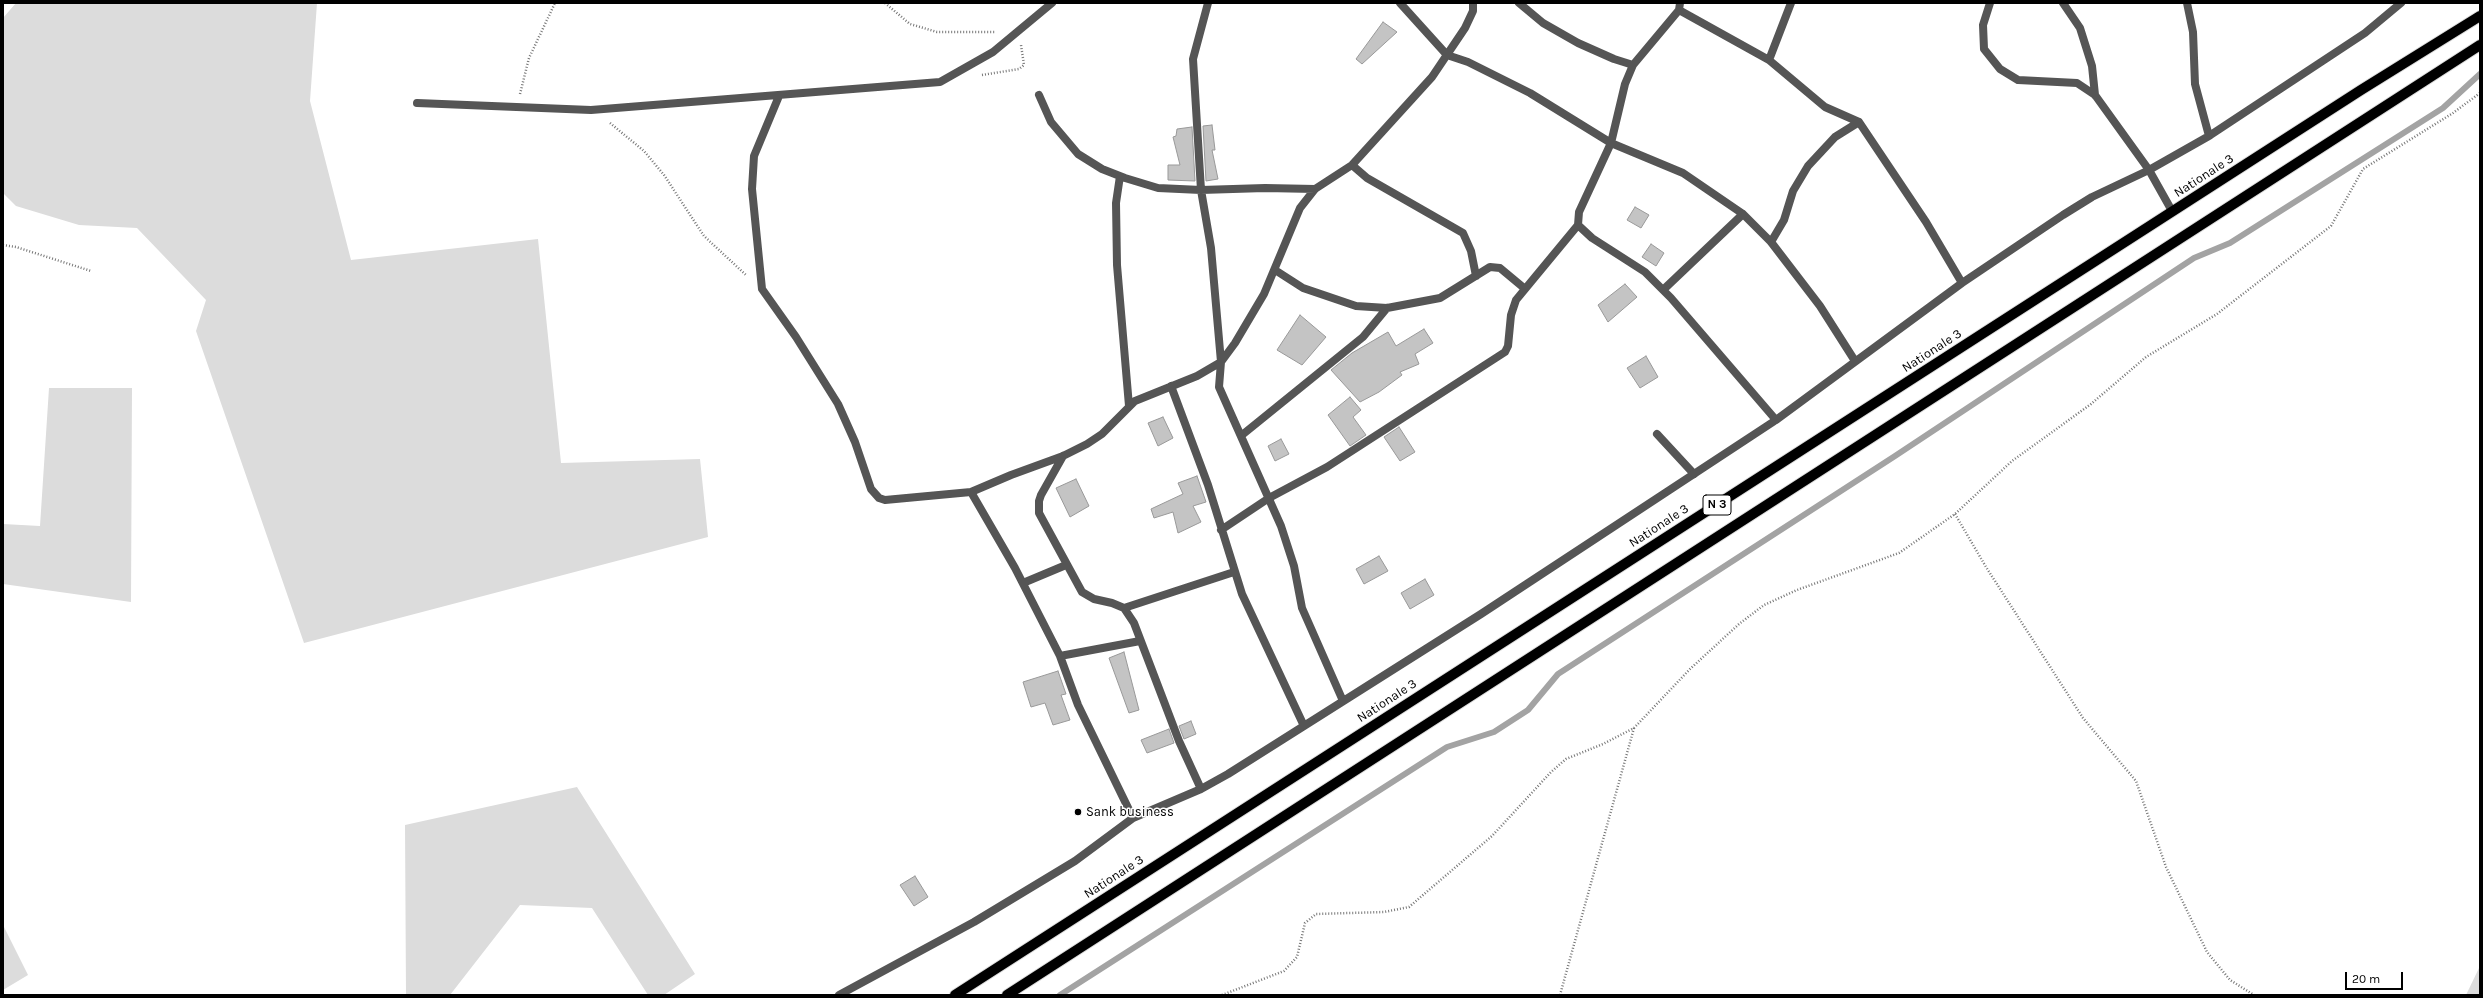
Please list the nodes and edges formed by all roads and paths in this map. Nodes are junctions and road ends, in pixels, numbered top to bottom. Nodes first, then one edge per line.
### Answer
1 (554, 3) edge
2 (886, 3) edge
3 (1052, 3) edge
4 (1208, 3) edge
5 (1400, 3) edge
6 (1473, 3) edge
7 (1519, 3) edge
8 (1791, 3) edge
9 (1990, 3) edge
10 (2063, 3) edge
11 (2187, 3) edge
12 (2401, 3) edge
13 (1680, 6) edge
14 (2480, 16) edge
15 (1017, 32) junction
16 (2480, 45) edge
17 (1447, 55) junction
18 (1769, 60) junction
19 (1633, 65) junction
20 (1019, 69) dead end
21 (2480, 92) edge
22 (1039, 95) dead end
23 (2095, 95) junction
24 (779, 96) junction
25 (417, 103) dead end
26 (518, 105) junction
27 (591, 110) junction
28 (1859, 122) junction
29 (2209, 136) junction
30 (1610, 143) junction
31 (1352, 165) junction
32 (2149, 170) junction
33 (1120, 176) junction
34 (1315, 189) junction
35 (1200, 190) junction
36 (2172, 211) junction
37 (1743, 214) junction
38 (1578, 225) junction
39 (1771, 242) junction
40 (3, 245) edge
41 (1275, 270) junction
42 (91, 271) dead end
43 (1476, 276) junction
44 (1962, 283) junction
45 (1524, 288) junction
46 (762, 289) junction
47 (1663, 290) junction
48 (1387, 308) junction
49 (1855, 361) junction
50 (1221, 362) junction
51 (1171, 386) junction
52 (1128, 406) junction
53 (1776, 420) junction
54 (1657, 434) dead end
55 (1242, 435) junction
56 (1063, 456) junction
57 (1694, 474) junction
58 (971, 492) junction
59 (1269, 498) junction
60 (1955, 514) junction
61 (1221, 530) junction
62 (1066, 565) junction
63 (1234, 572) junction
64 (1023, 583) junction
65 (1124, 608) junction
66 (1140, 640) junction
67 (1060, 656) junction
68 (1343, 701) junction
69 (1304, 726) junction
70 (1634, 728) junction
71 (1201, 789) junction
72 (1133, 818) junction
73 (839, 995) edge
74 (955, 995) edge
75 (1007, 995) edge
76 (1222, 995) edge
77 (1560, 995) edge
78 (2254, 995) edge

1 - 26 path
2 - 15 path
3 - 15 street
4 - 35 street
5 - 17 street
6 - 17 street
7 - 19 street
8 - 18 street
9 - 23 street
10 - 23 street
11 - 29 street
12 - 29 street
13 - 18 street
13 - 19 street
14 - 36 main road, Nationale 3 / N 3
15 - 20 path
15 - 24 street
16 - 75 main road, N 3
17 - 30 street
17 - 31 street
18 - 28 street
19 - 30 street
21 - 60 path
22 - 33 street
23 - 32 street
24 - 27 street
24 - 46 street
25 - 26 street
26 - 27 street
27 - 46 path
28 - 39 street
28 - 44 street
29 - 32 street
30 - 37 street
30 - 38 street
31 - 34 street
31 - 43 street
32 - 36 street
32 - 44 street
33 - 35 street
33 - 52 street
34 - 35 street
34 - 41 street
35 - 50 street
36 - 74 main road, Nationale 3 / N 3
37 - 39 street
37 - 47 street
38 - 45 street
38 - 47 street
39 - 49 street
40 - 42 path
41 - 48 street
41 - 50 street
43 - 45 street
43 - 48 street
44 - 49 street
45 - 59 street
46 - 58 street
47 - 53 street
48 - 55 street
49 - 53 street
50 - 51 street
50 - 55 street
51 - 52 street
51 - 61 street
52 - 56 street
53 - 57 street
54 - 57 street
55 - 59 street
56 - 58 street
56 - 62 street
57 - 68 street
58 - 64 street
59 - 61 street
59 - 68 street
60 - 70 path
60 - 78 path
61 - 63 street
62 - 64 street
62 - 65 street
63 - 65 street
63 - 69 street
64 - 67 street
65 - 66 street
66 - 67 street
66 - 71 street
67 - 72 street
68 - 69 street
69 - 71 street
70 - 76 path
70 - 77 path
71 - 72 street
72 - 73 street

